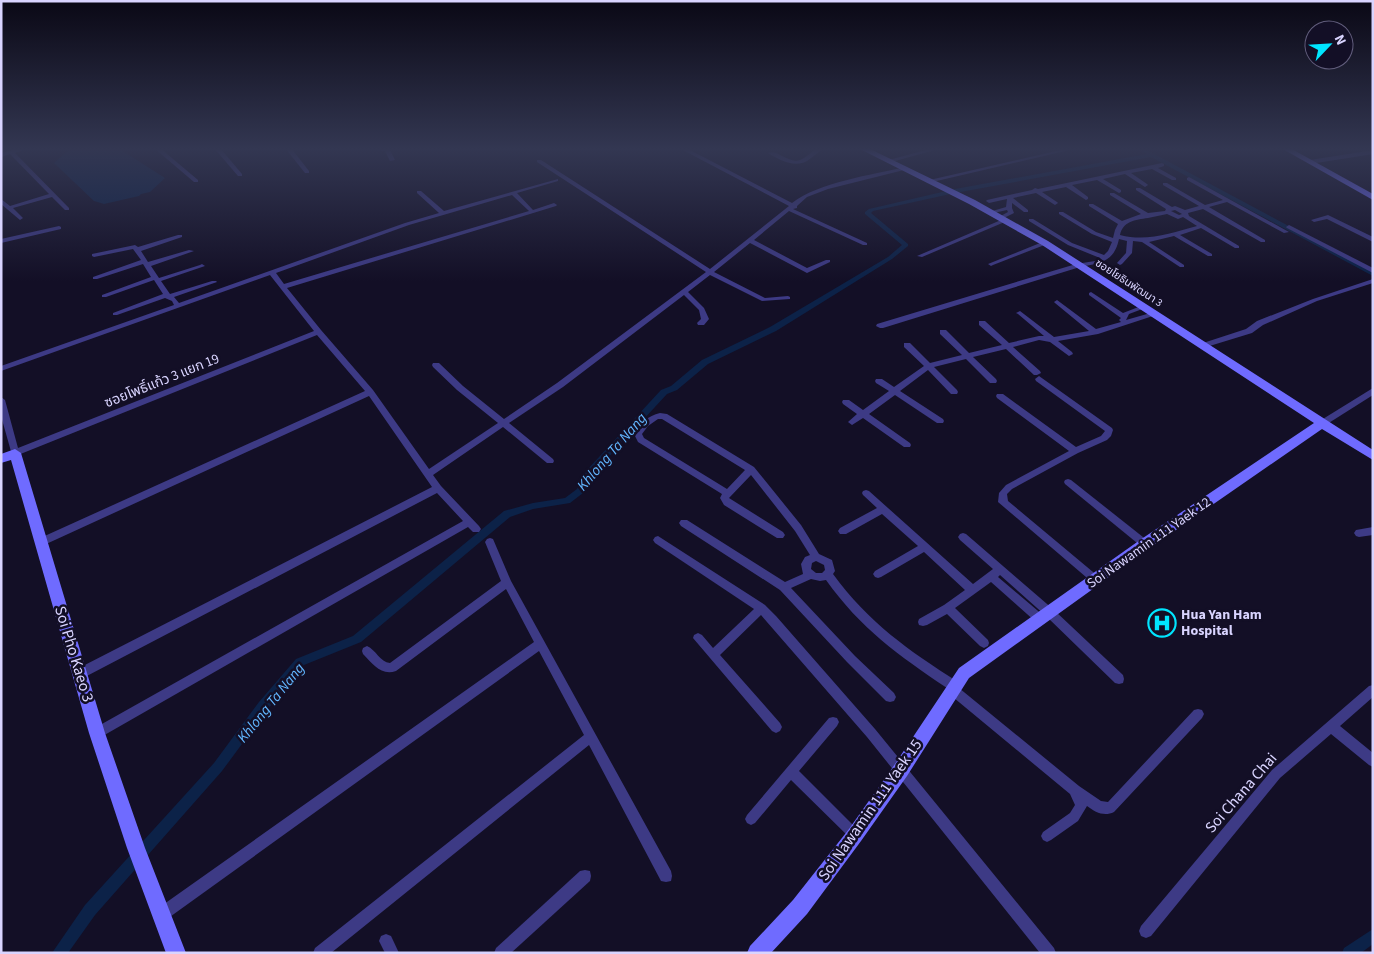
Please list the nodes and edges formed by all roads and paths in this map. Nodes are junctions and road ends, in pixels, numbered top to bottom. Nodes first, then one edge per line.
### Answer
1 (419, 192) dead end
2 (513, 193) joint
3 (588, 193) edge
4 (765, 193) edge
5 (812, 193) edge
6 (953, 193) edge
7 (1027, 193) edge
8 (1039, 193) edge
9 (1078, 193) edge
10 (1116, 193) edge
11 (1142, 193) edge
12 (1179, 193) edge
13 (1214, 193) edge
14 (52, 194) joint
15 (1009, 198) junction
16 (1086, 198) dead end
17 (989, 200) dead end
18 (1228, 200) junction
19 (1, 201) edge
20 (1055, 203) dead end
21 (554, 205) dead end
22 (1091, 205) dead end
23 (1203, 206) junction
24 (8, 208) junction
25 (793, 208) junction
26 (1009, 208) junction
27 (66, 209) dead end
28 (530, 209) dead end
29 (1170, 210) junction
30 (1026, 211) dead end
31 (1061, 213) dead end
32 (443, 214) junction
33 (1185, 214) junction
34 (1148, 216) junction
35 (999, 217) junction
36 (20, 218) dead end
37 (1031, 220) dead end
38 (1314, 220) dead end
39 (1122, 223) junction
40 (1202, 226) junction
41 (59, 228) dead end
42 (1174, 234) junction
43 (180, 236) dead end
44 (1117, 238) junction
45 (750, 240) junction
46 (1373, 240) edge
47 (1, 241) edge
48 (1130, 241) junction
49 (1264, 241) dead end
50 (1145, 242) junction
51 (1045, 243) junction
52 (865, 244) dead end
53 (1237, 246) dead end
54 (137, 250) junction
55 (191, 251) dead end
56 (94, 255) dead end
57 (1210, 255) dead end
58 (920, 256) dead end
59 (1105, 258) junction
60 (828, 261) dead end
61 (146, 263) junction
62 (1120, 263) dead end
63 (991, 264) dead end
64 (202, 266) dead end
65 (1182, 266) dead end
66 (1082, 267) junction
67 (1373, 270) edge
68 (710, 272) junction
69 (272, 273) junction
70 (95, 278) dead end
71 (157, 279) junction
72 (1373, 281) edge
73 (214, 282) dead end
74 (283, 287) junction
75 (683, 291) junction
76 (1091, 294) dead end
77 (104, 296) dead end
78 (168, 297) junction
79 (788, 298) dead end
80 (1057, 302) dead end
81 (178, 306) junction
82 (1143, 307) junction
83 (168, 309) junction
84 (1020, 313) dead end
85 (115, 314) dead end
86 (1154, 314) junction
87 (1123, 320) junction
88 (701, 323) dead end
89 (982, 323) dead end
90 (880, 326) dead end
91 (318, 332) junction
92 (944, 332) dead end
93 (1096, 332) junction
94 (1052, 340) junction
95 (907, 345) dead end
96 (1006, 345) junction
97 (1203, 346) junction
98 (1069, 354) dead end
99 (968, 356) junction
100 (436, 365) dead end
101 (929, 366) junction
102 (1, 369) edge
103 (1038, 376) joint
104 (993, 380) dead end
105 (879, 381) dead end
106 (895, 391) junction
107 (1373, 391) edge
108 (370, 392) junction
109 (954, 392) dead end
110 (1000, 396) dead end
111 (1, 400) edge
112 (846, 402) dead end
113 (863, 414) junction
114 (940, 421) dead end
115 (852, 422) dead end
116 (503, 424) junction
117 (1321, 424) junction
118 (907, 444) dead end
119 (1075, 451) junction
120 (8, 456) edge
121 (1373, 456) edge
122 (550, 461) dead end
123 (751, 469) junction
124 (428, 474) junction
125 (1068, 482) dead end
126 (438, 488) junction
127 (727, 493) junction
128 (866, 493) dead end
129 (883, 509) junction
130 (684, 523) dead end
131 (843, 531) dead end
132 (1373, 531) edge
133 (1359, 532) dead end
134 (780, 534) dead end
135 (963, 537) dead end
136 (658, 540) dead end
137 (41, 542) junction
138 (490, 542) dead end
139 (1145, 544) junction
140 (924, 547) junction
141 (816, 557) junction
142 (996, 573) junction
143 (878, 574) dead end
144 (810, 575) junction
145 (828, 575) junction
146 (1096, 580) junction
147 (507, 582) junction
148 (784, 587) junction
149 (973, 591) junction
150 (761, 608) junction
151 (948, 608) junction
152 (1045, 616) junction
153 (923, 622) dead end
154 (698, 638) dead end
155 (541, 643) junction
156 (984, 643) dead end
157 (367, 651) dead end
158 (713, 656) junction
159 (976, 663) joint
160 (79, 674) junction
161 (1119, 680) dead end
162 (953, 688) junction
163 (1373, 690) edge
164 (890, 697) dead end
165 (1198, 714) dead end
166 (833, 722) dead end
167 (1331, 726) junction
168 (776, 727) dead end
169 (98, 732) junction
170 (591, 736) junction
171 (1373, 761) edge
172 (901, 770) junction
173 (791, 771) junction
174 (1075, 790) junction
175 (751, 819) dead end
176 (855, 835) junction
177 (1047, 836) dead end
178 (585, 876) dead end
179 (666, 876) dead end
180 (162, 914) junction
181 (1146, 931) dead end
182 (176, 953) edge
183 (320, 953) edge
184 (502, 953) edge
185 (757, 953) edge
186 (1048, 953) edge

1 - 32 street
2 - 28 street
2 - 32 street
3 - 68 street
4 - 25 street
5 - 25 street
6 - 35 street, ซอยโยธินพัฒนา 3
7 - 15 street
8 - 20 street
9 - 16 street
10 - 34 street
11 - 29 street
12 - 23 street
13 - 18 street
14 - 24 street
14 - 27 street
15 - 17 street
15 - 26 street
15 - 30 street
18 - 23 street
18 - 67 street
19 - 24 street
21 - 74 street
22 - 39 street
23 - 33 street
23 - 49 street
24 - 36 street
25 - 45 street
25 - 52 street
26 - 35 street
26 - 35 street
29 - 33 street
29 - 34 street
31 - 44 street
32 - 69 street
33 - 40 street
34 - 39 street
35 - 51 street, ซอยโยธินพัฒนา 3
35 - 58 street
37 - 59 street
38 - 46 street
39 - 44 street
40 - 42 street
40 - 53 street
41 - 47 street
42 - 50 street
42 - 57 street
43 - 54 street
44 - 48 street
44 - 59 street
45 - 60 street
45 - 68 street
48 - 50 street
48 - 62 street
50 - 65 street
51 - 63 street
51 - 66 street, ซอยโยธินพัฒนา 3
54 - 56 street
54 - 61 street
55 - 61 street
59 - 66 street
61 - 70 street
61 - 71 street
64 - 71 street
66 - 82 street, ซอยโยธินพัฒนา 3
66 - 90 street
68 - 75 street
68 - 79 street
69 - 74 street
69 - 81 street
71 - 77 street
71 - 78 street
72 - 97 street
73 - 78 street
74 - 91 street
75 - 88 street
75 - 116 street
76 - 87 street
78 - 81 street
78 - 83 street
78 - 85 street
80 - 93 street
81 - 83 street
82 - 86 street, ซอยโยธินพัฒนา 3
82 - 87 street
83 - 102 street
84 - 94 street
86 - 87 street
86 - 97 street, ซอยโยธินพัฒนา 3
87 - 93 street
89 - 96 street
91 - 108 street
91 - 120 street, ซอยโพธิ์แก้ว 3 แยก 19
92 - 99 street
93 - 94 street
94 - 96 street
94 - 98 street
95 - 101 street
96 - 99 street
96 - 103 street
97 - 117 street, ซอยโยธินพัฒนา 3
99 - 101 street
99 - 104 street
100 - 116 street
101 - 106 street
101 - 109 street
103 - 119 street
105 - 106 street
106 - 113 street
106 - 114 street
107 - 117 street
108 - 124 street
108 - 137 street
110 - 119 street
111 - 120 street
112 - 113 street
113 - 115 street
113 - 118 street
116 - 122 street
116 - 124 street
117 - 121 street, ซอยโยธินพัฒนา 3
117 - 139 street, Soi Nawamin 111 Yaek 12
119 - 146 street
120 - 137 street, Soi Pho Kaeo 3
123 - 127 street
123 - 127 street
123 - 141 street
124 - 126 street
125 - 139 street
126 - 160 street
126 - 169 street
127 - 134 street
128 - 129 street
129 - 131 street
129 - 140 street
130 - 148 street
132 - 133 street
135 - 142 street
136 - 150 street
137 - 160 street, Soi Pho Kaeo 3
138 - 147 street
139 - 146 street, Soi Nawamin 111 Yaek 12
140 - 143 street
140 - 149 street
141 - 144 street
141 - 145 street
142 - 149 street
142 - 152 street
144 - 145 street
144 - 148 street
145 - 162 street
146 - 152 street, Soi Nawamin 111 Yaek 12
147 - 155 street
147 - 157 street
148 - 164 street
149 - 151 street
150 - 158 street
150 - 172 street
151 - 153 street
151 - 156 street
152 - 159 street, Soi Nawamin 111 Yaek 12
152 - 161 street
154 - 158 street
155 - 170 street
155 - 180 street
158 - 168 street
159 - 162 street, Soi Nawamin 111 Yaek 15
160 - 169 street, Soi Pho Kaeo 3
162 - 172 street, Soi Nawamin 111 Yaek 15
162 - 174 street
163 - 167 street, Soi Chana Chai
165 - 174 street
166 - 173 street
167 - 171 street
167 - 181 street, Soi Chana Chai
169 - 180 street, Soi Pho Kaeo 3
170 - 179 street
170 - 183 street
172 - 176 street, Soi Nawamin 111 Yaek 15
172 - 186 street
173 - 175 street
173 - 176 street
174 - 177 street
176 - 185 street, Soi Nawamin 111 Yaek 15
178 - 184 street
180 - 182 street

